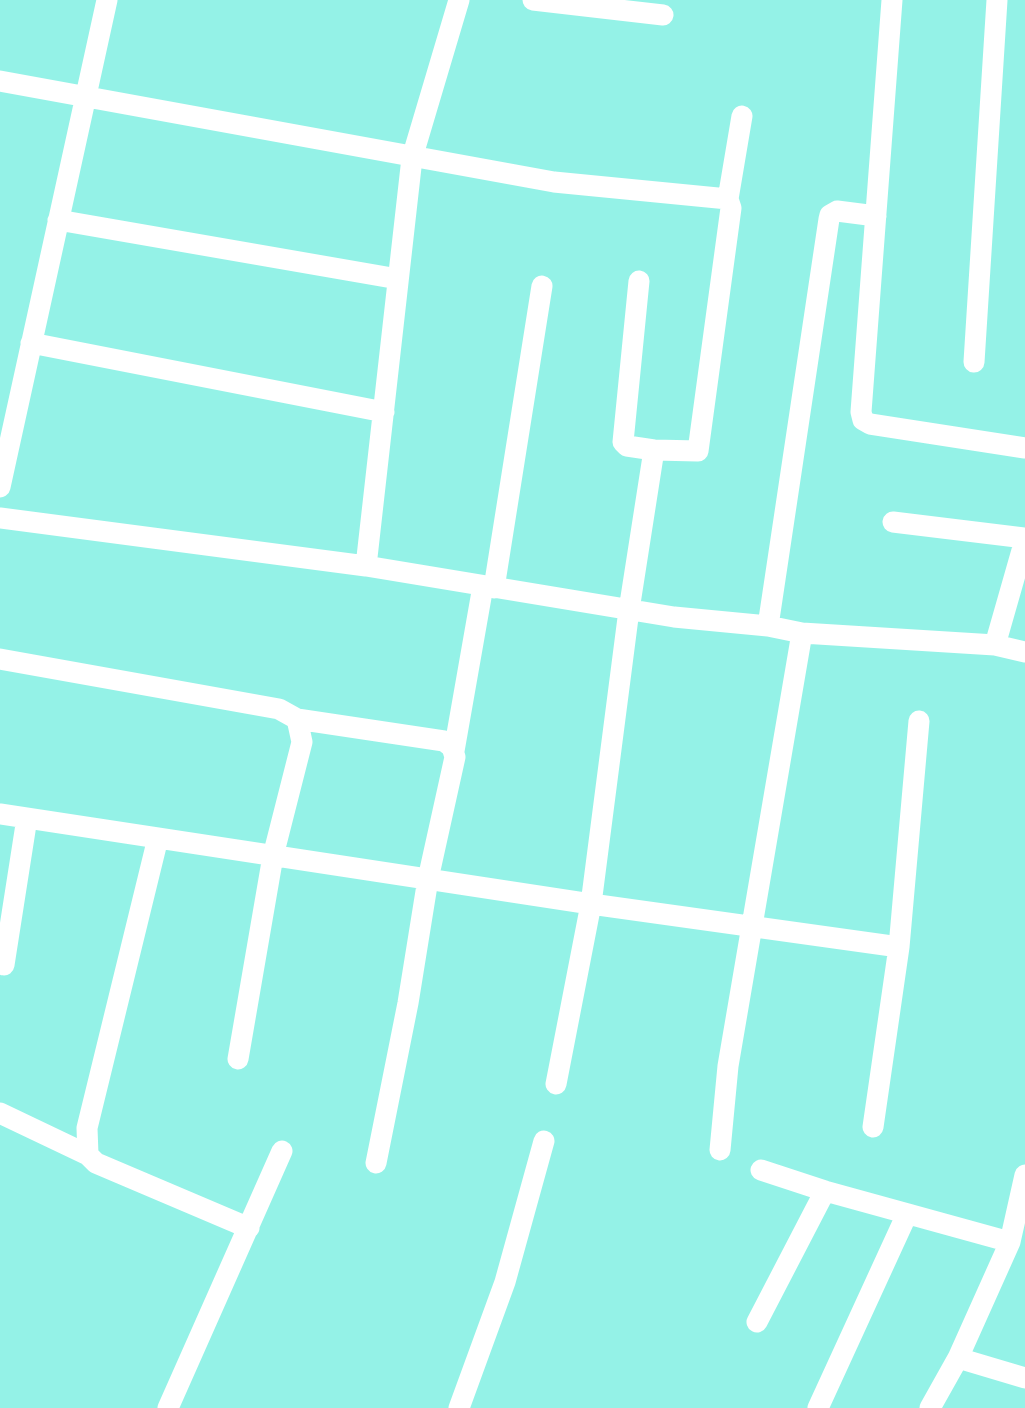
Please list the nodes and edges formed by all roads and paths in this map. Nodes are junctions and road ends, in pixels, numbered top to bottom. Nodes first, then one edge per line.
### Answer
1 (107, 0) edge
2 (459, 0) edge
3 (533, 0) edge
4 (892, 0) edge
5 (997, 0) edge
6 (663, 15) dead end
7 (0, 81) edge
8 (84, 98) junction
9 (742, 116) dead end
10 (412, 158) junction
11 (728, 199) junction
12 (876, 216) junction
13 (58, 220) junction
14 (398, 279) junction
15 (639, 281) dead end
16 (542, 286) dead end
17 (31, 343) junction
18 (974, 362) dead end
19 (384, 412) junction
20 (1025, 448) edge
21 (654, 450) junction
22 (0, 487) edge
23 (0, 518) edge
24 (892, 522) dead end
25 (1025, 539) edge
26 (366, 566) junction
27 (489, 587) junction
28 (629, 610) junction
29 (768, 626) junction
30 (802, 633) junction
31 (995, 645) junction
32 (1025, 652) edge
33 (0, 659) edge
34 (297, 719) junction
35 (919, 721) dead end
36 (454, 751) junction
37 (0, 814) edge
38 (27, 818) junction
39 (158, 838) junction
40 (273, 856) junction
41 (428, 879) junction
42 (591, 904) junction
43 (751, 925) junction
44 (899, 947) junction
45 (4, 965) dead end
46 (238, 1059) dead end
47 (556, 1084) dead end
48 (0, 1113) edge
49 (873, 1127) dead end
50 (544, 1141) dead end
51 (720, 1150) dead end
52 (282, 1151) dead end
53 (88, 1155) junction
54 (376, 1163) dead end
55 (761, 1170) dead end
56 (1025, 1175) edge
57 (825, 1191) junction
58 (907, 1214) junction
59 (249, 1228) junction
60 (1010, 1242) junction
61 (757, 1322) dead end
62 (958, 1358) junction
63 (1025, 1378) edge
64 (168, 1408) edge
65 (459, 1408) edge
66 (818, 1408) edge
67 (930, 1408) edge

1 - 8 street
2 - 10 street
3 - 6 street
4 - 12 street
5 - 18 street
7 - 8 street
8 - 10 street
8 - 13 street
9 - 11 street
10 - 11 street
10 - 14 street
11 - 21 street
12 - 20 street
12 - 29 street
13 - 14 street
13 - 17 street
14 - 19 street
15 - 21 street
16 - 27 street
17 - 19 street
17 - 22 street
19 - 26 street
21 - 28 street
23 - 26 street
24 - 25 street
25 - 31 street
26 - 27 street
27 - 28 street
27 - 36 street
28 - 29 street
28 - 42 street
29 - 30 street
30 - 31 street
30 - 43 street
31 - 32 street
33 - 34 street
34 - 36 street
34 - 40 street
35 - 44 street
36 - 41 street
37 - 38 street
38 - 39 street
38 - 45 street
39 - 40 street
39 - 53 street
40 - 41 street
40 - 46 street
41 - 42 street
41 - 54 street
42 - 43 street
42 - 47 street
43 - 44 street
43 - 51 street
44 - 49 street
48 - 53 street
50 - 65 street
52 - 59 street
53 - 59 street
55 - 57 street
56 - 60 street
57 - 58 street
57 - 61 street
58 - 60 street
58 - 66 street
59 - 64 street
60 - 62 street
62 - 63 street
62 - 67 street

